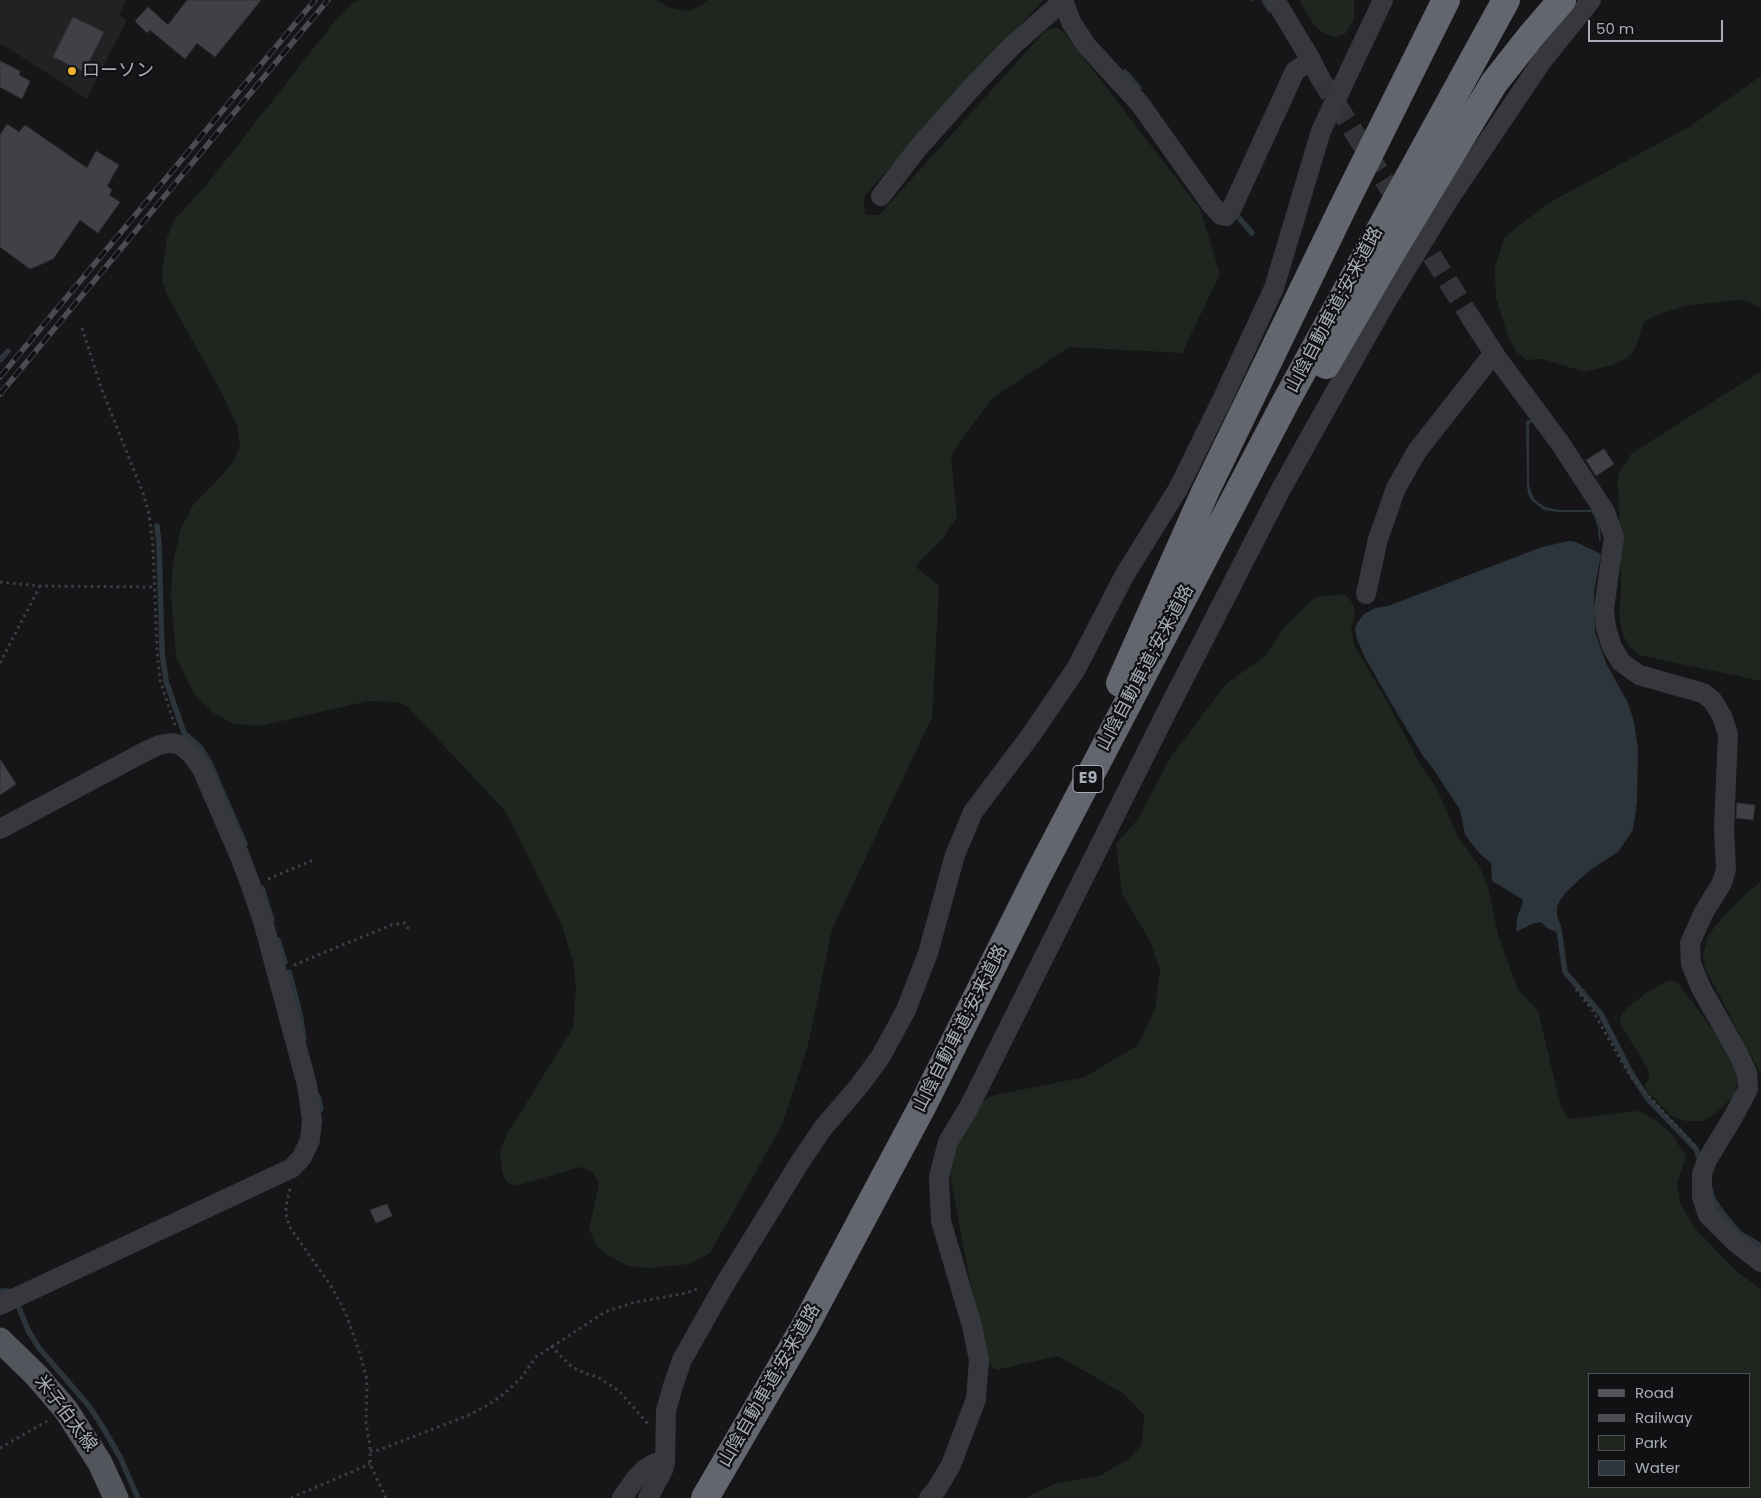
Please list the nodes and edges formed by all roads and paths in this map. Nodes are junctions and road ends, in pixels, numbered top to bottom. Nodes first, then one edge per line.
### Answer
1 (1275, 0) edge
2 (1383, 0) edge
3 (1446, 0) edge
4 (1506, 0) edge
5 (1562, 0) edge
6 (1591, 0) edge
7 (1063, 1) edge
8 (1311, 60) junction
9 (1320, 78) tunnel mouth
10 (881, 196) dead end
11 (1471, 318) tunnel mouth
12 (82, 328) dead end
13 (1494, 353) junction
14 (0, 582) edge
15 (40, 586) junction
16 (154, 587) junction
17 (1366, 594) dead end
18 (0, 662) edge
19 (1123, 711) junction
20 (181, 745) junction
21 (0, 829) edge
22 (313, 860) dead end
23 (1039, 873) junction
24 (251, 886) junction
25 (410, 932) dead end
26 (276, 971) junction
27 (1576, 989) dead end
28 (1706, 1160) junction
29 (292, 1168) junction
30 (1761, 1262) edge
31 (723, 1287) junction
32 (0, 1305) edge
33 (0, 1340) edge
34 (551, 1346) junction
35 (66, 1410) junction
36 (666, 1440) junction
37 (0, 1448) edge
38 (370, 1451) junction
39 (665, 1462) junction
40 (370, 1464) junction
41 (935, 1495) edge
42 (116, 1498) edge
43 (291, 1498) edge
44 (386, 1498) edge
45 (622, 1498) edge
46 (648, 1498) edge
47 (706, 1498) edge

1 - 8 street
2 - 31 street
3 - 23 highway
4 - 19 highway, 山陰自動車道;安来道路 / E9
5 - 19 highway
6 - 41 street
7 - 8 street
7 - 10 street
8 - 9 street
11 - 13 street
12 - 16 path
13 - 17 street
13 - 28 street
14 - 15 path
15 - 16 path
15 - 18 path
16 - 20 path
19 - 23 highway, 山陰自動車道;安来道路 / E9
20 - 21 street
20 - 24 street
22 - 24 path
23 - 47 highway, 山陰自動車道;安来道路 / E9
24 - 26 street
25 - 26 path
26 - 29 street
27 - 28 path
28 - 30 street
29 - 32 street
29 - 38 path
31 - 34 path
31 - 36 street
33 - 35 main road, 米子伯太線
34 - 36 path
34 - 38 path
35 - 37 path
35 - 42 main road, 米子伯太線
36 - 39 street
38 - 40 path
39 - 45 street
39 - 46 street
40 - 43 path
40 - 44 path

